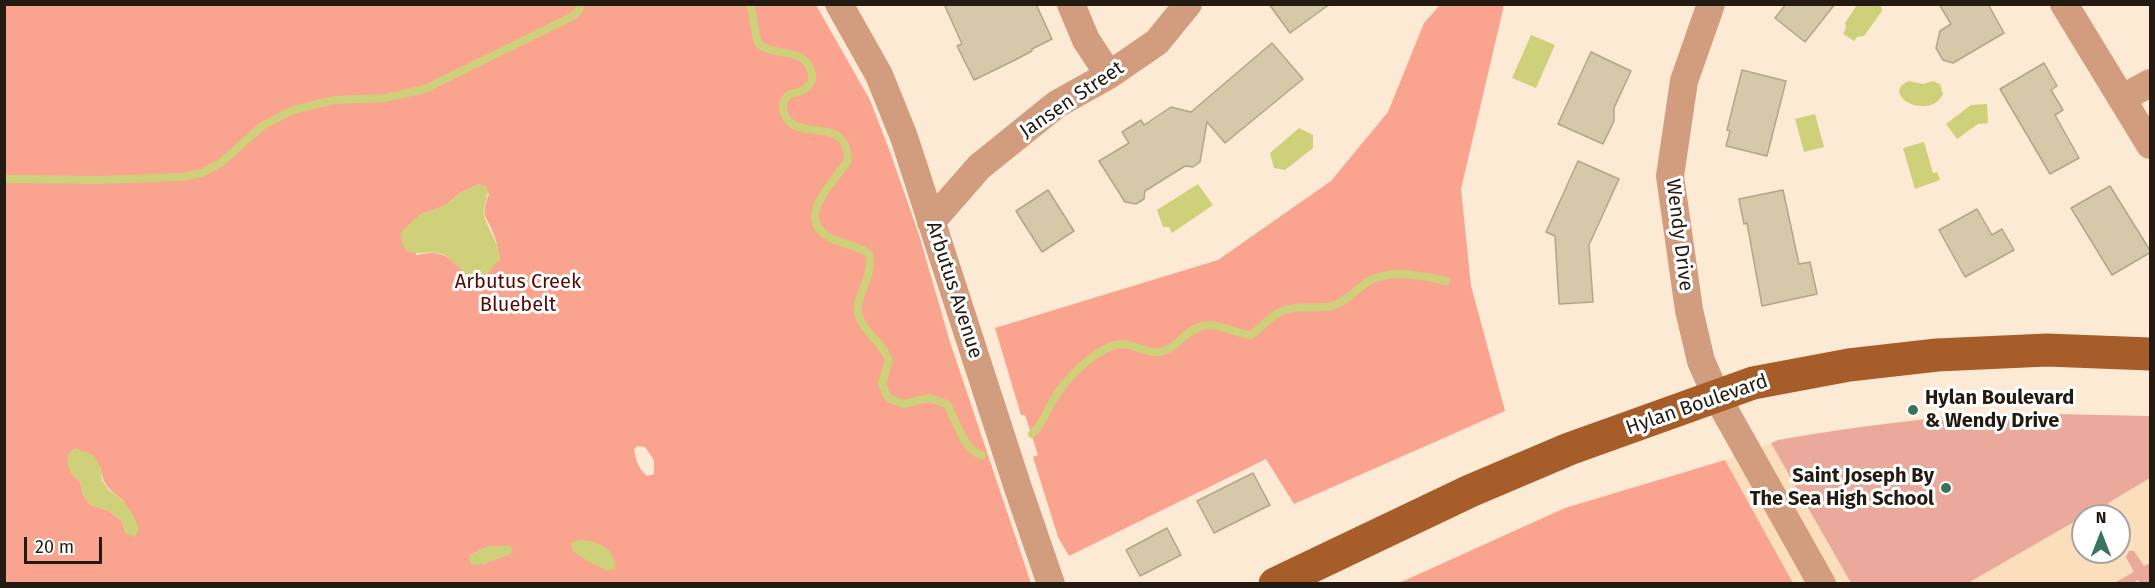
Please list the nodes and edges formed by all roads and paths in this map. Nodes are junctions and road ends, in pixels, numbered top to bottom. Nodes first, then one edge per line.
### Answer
1 (839, 4) edge
2 (1071, 4) edge
3 (1188, 4) edge
4 (1711, 4) edge
5 (2064, 4) edge
6 (1109, 75) junction
7 (2151, 83) edge
8 (2123, 98) junction
9 (2151, 145) edge
10 (931, 222) junction
11 (2151, 354) edge
12 (1716, 395) junction
13 (1051, 584) edge
14 (1275, 584) edge
15 (1822, 584) edge

1 - 10 street, Arbutus Avenue
2 - 6 street
3 - 6 street, Jansen Street
4 - 12 street, Wendy Drive
5 - 8 street
6 - 10 street, Jansen Street
7 - 8 street
8 - 9 street
10 - 13 street, Arbutus Avenue
11 - 12 main road, Hylan Boulevard
12 - 14 main road, Hylan Boulevard
12 - 15 street, Wendy Drive

